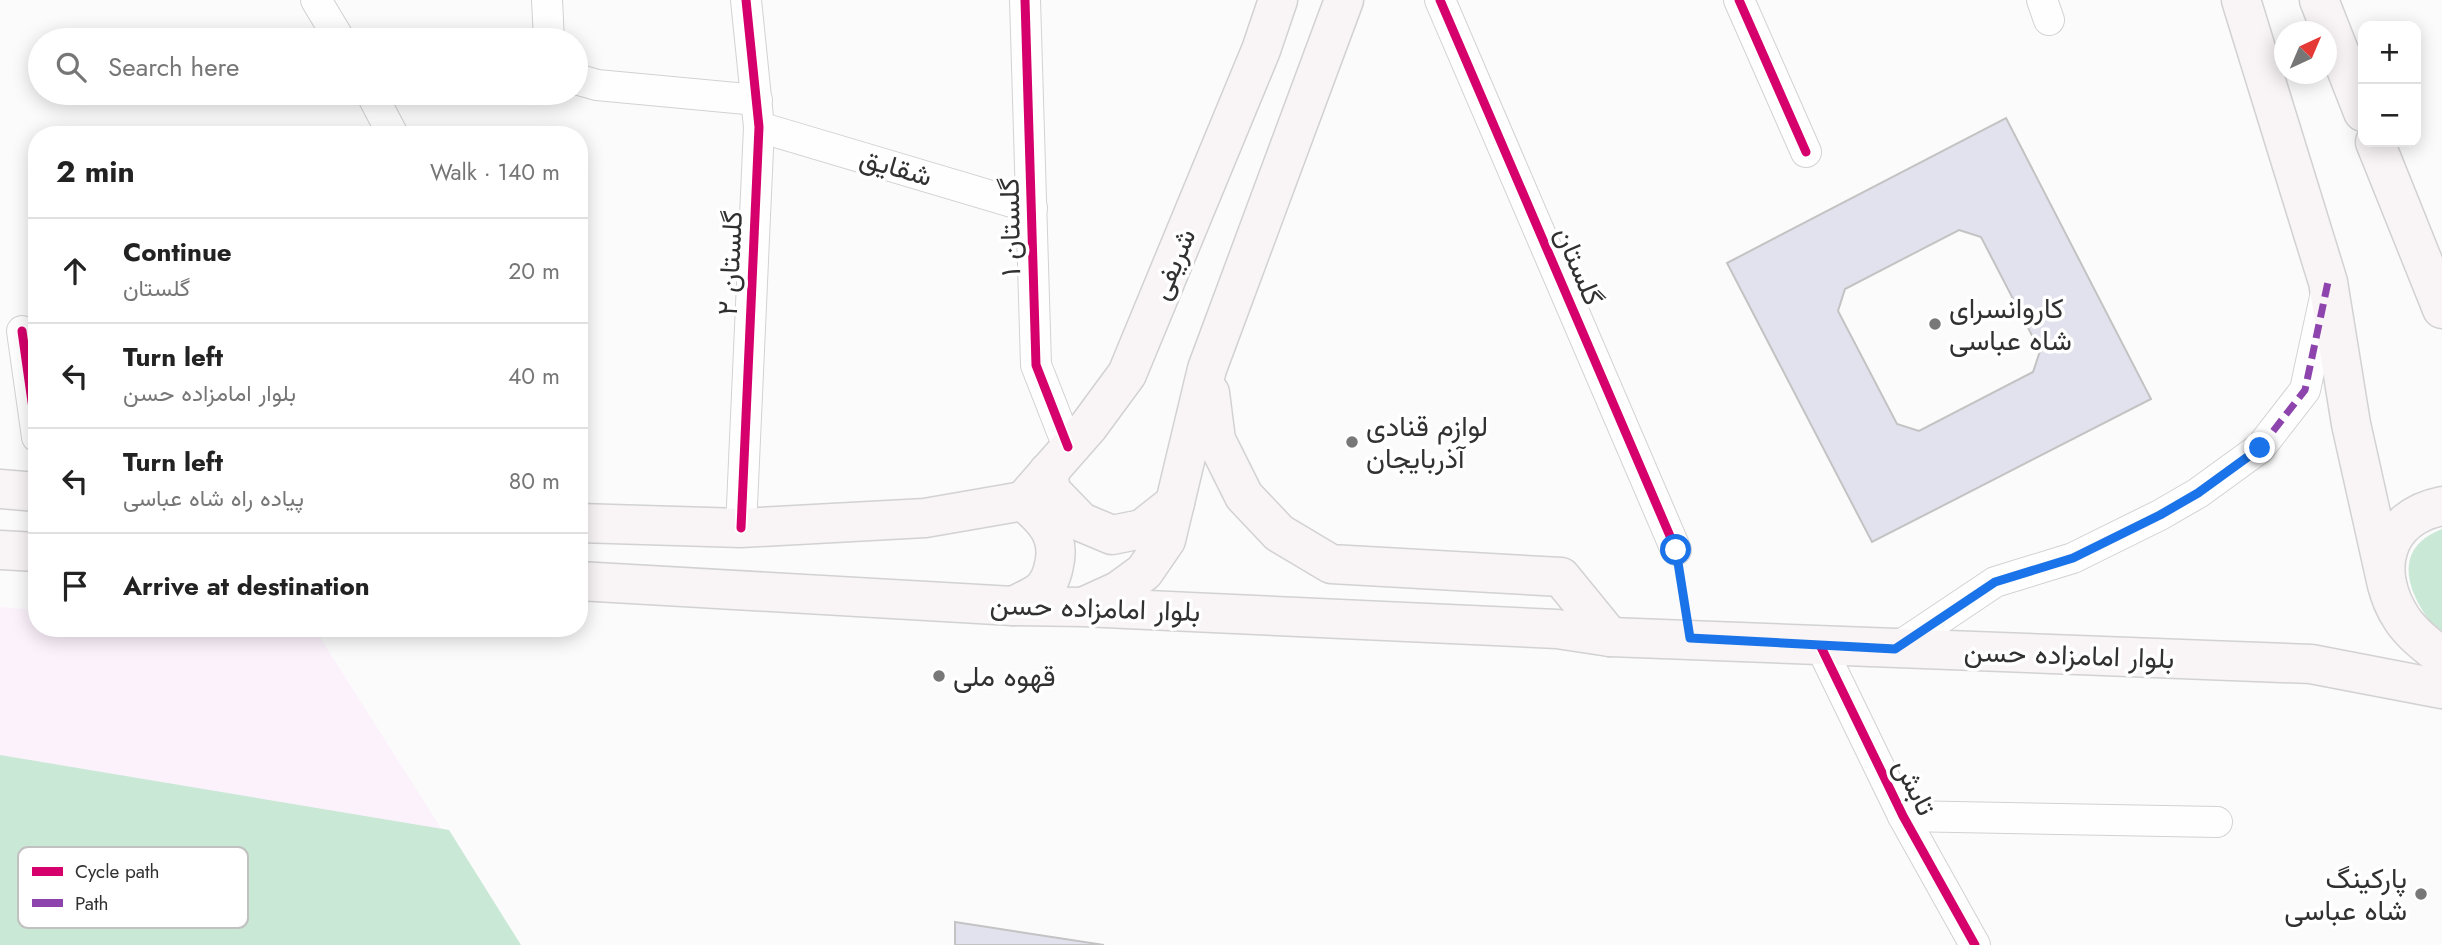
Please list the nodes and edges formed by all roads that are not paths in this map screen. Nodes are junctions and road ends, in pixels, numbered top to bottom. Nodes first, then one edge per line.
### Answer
1 (316, 0) edge
2 (547, 0) edge
3 (746, 0) edge
4 (1025, 0) edge
5 (1278, 0) edge
6 (1344, 0) edge
7 (1440, 0) edge
8 (1739, 0) edge
9 (2241, 0) edge
10 (2319, 0) edge
11 (333, 28) edge
12 (548, 28) edge
13 (588, 82) edge
14 (2358, 99) edge
15 (377, 105) edge
16 (758, 114) junction
17 (388, 126) edge
18 (2377, 147) edge
19 (1805, 152) dead end
20 (1032, 208) junction
21 (2328, 282) junction
22 (2442, 309) edge
23 (22, 331) dead end
24 (1207, 369) junction
25 (28, 373) edge
26 (1058, 459) junction
27 (0, 489) edge
28 (28, 491) edge
29 (1023, 501) junction
30 (1175, 503) junction
31 (2442, 506) edge
32 (588, 523) edge
33 (741, 528) junction
34 (0, 550) edge
35 (1676, 550) road end
36 (28, 552) edge
37 (588, 582) edge
38 (2387, 585) junction
39 (1013, 606) junction
40 (1083, 607) junction
41 (1611, 637) junction
42 (1821, 647) junction
43 (1895, 649) junction
44 (2442, 657) edge
45 (2442, 689) edge
46 (1903, 816) junction
47 (2217, 822) dead end
48 (1975, 945) edge

1 - 11 street
2 - 12 street
3 - 16 street, گلستان ۲
4 - 20 street, گلستان ۱
5 - 26 main road, شریفی
6 - 24 main road
7 - 35 street, گلستان
8 - 19 street
9 - 21 main road
10 - 14 main road
13 - 16 street, شقایق
15 - 17 street
16 - 20 street, شقایق
16 - 33 street, گلستان ۲
18 - 22 main road
20 - 26 street, گلستان ۱
21 - 38 main road
21 - 43 street
23 - 25 street
24 - 30 main road
24 - 41 main road
26 - 29 main road, شریفی
26 - 30 main road
27 - 28 main road
29 - 33 main road
29 - 39 main road
30 - 40 main road
31 - 38 main road
32 - 33 main road
34 - 36 main road
37 - 39 main road, بلوار امامزاده حسن
38 - 44 main road
39 - 40 main road, بلوار امامزاده حسن
40 - 41 main road, بلوار امامزاده حسن
41 - 42 main road, بلوار امامزاده حسن
42 - 43 main road, بلوار امامزاده حسن
42 - 46 street, تابش
43 - 45 main road, بلوار امامزاده حسن
46 - 47 street
46 - 48 street, تابش

